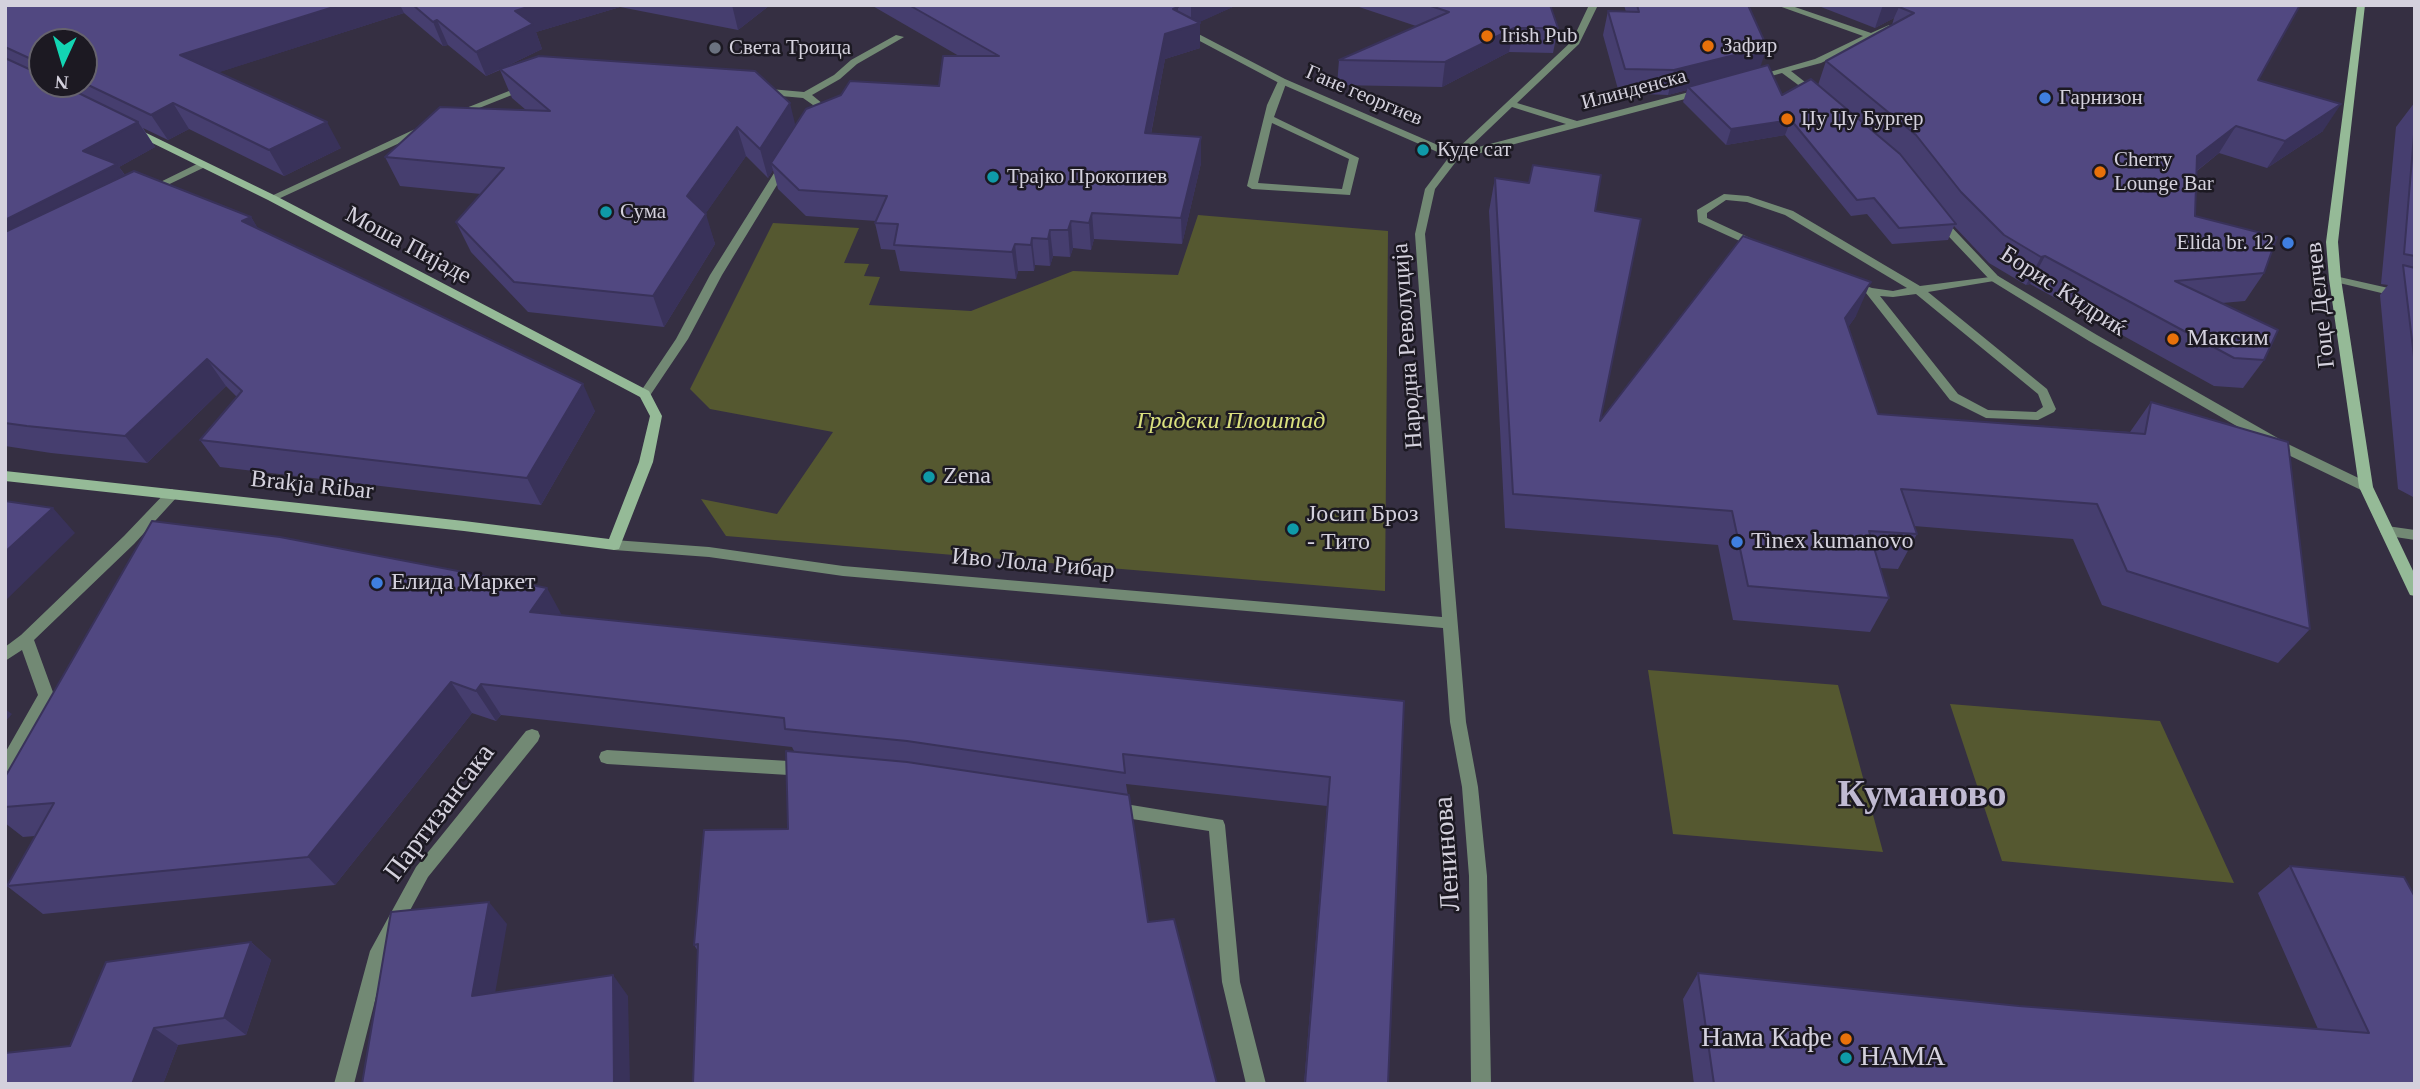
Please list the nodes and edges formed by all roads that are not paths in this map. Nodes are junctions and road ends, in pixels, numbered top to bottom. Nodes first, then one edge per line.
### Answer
1 (1594, 5) edge
2 (1780, 5) edge
3 (2361, 5) edge
4 (1902, 22) edge
5 (1177, 26) edge
6 (1871, 36) junction
7 (899, 37) dead end
8 (1784, 69) junction
9 (1746, 80) edge
10 (1282, 81) junction
11 (536, 84) edge
12 (1708, 90) edge
13 (747, 91) edge
14 (806, 95) junction
15 (1824, 100) edge
16 (1509, 103) junction
17 (1269, 118) junction
18 (116, 121) edge
19 (1578, 125) junction
20 (807, 129) edge
21 (794, 149) edge
22 (1455, 156) junction
23 (201, 165) junction
24 (140, 194) edge
25 (272, 198) junction
26 (1935, 214) edge
27 (1770, 251) edge
28 (1994, 278) junction
29 (2335, 279) junction
30 (1845, 281) edge
31 (1918, 290) junction
32 (1870, 291) junction
33 (2415, 298) edge
34 (645, 394) junction
35 (5, 476) edge
36 (2366, 487) junction
37 (172, 494) junction
38 (2387, 531) junction
39 (2415, 535) edge
40 (614, 545) junction
41 (2415, 591) edge
42 (1449, 622) junction
43 (26, 639) junction
44 (5, 655) edge
45 (532, 736) dead end
46 (607, 757) dead end
47 (5, 768) edge
48 (818, 771) edge
49 (1101, 808) edge
50 (344, 1084) edge
51 (1256, 1084) edge
52 (1481, 1084) edge

1 - 16 street, Народна Револуција
2 - 6 street
3 - 29 street, Гоце Делчев
4 - 6 street
5 - 10 street, Гане георгиев
6 - 8 street
7 - 14 street
8 - 9 street
8 - 15 street
10 - 17 street
10 - 22 street, Гане георгиев
11 - 25 street
12 - 19 street, Илинденска
13 - 14 street
14 - 20 street
16 - 19 street
16 - 22 street, Народна Револуција
17 - 17 street
18 - 23 street, Моша Пијаде
19 - 22 street, Илинденска
21 - 34 street
22 - 42 street, Народна Револуција
23 - 24 street
23 - 25 street, Моша Пијаде
25 - 34 street, Моша Пијаде
26 - 28 street, Борис Кидриќ
27 - 31 street
28 - 31 street
28 - 36 street, Борис Кидриќ
29 - 33 street
29 - 36 street, Гоце Делчев
30 - 32 street
31 - 32 street
31 - 32 street
34 - 40 street
35 - 37 street, Brakja Ribar
36 - 38 street, Гоце Делчев
37 - 40 street, Brakja Ribar
37 - 43 street
38 - 39 street
38 - 41 street, Гоце Делчев
40 - 42 street, Иво Лола Рибар
42 - 52 street, Ленинова
43 - 44 street
43 - 47 street
45 - 50 street, Партизансака
46 - 48 street
49 - 51 street

